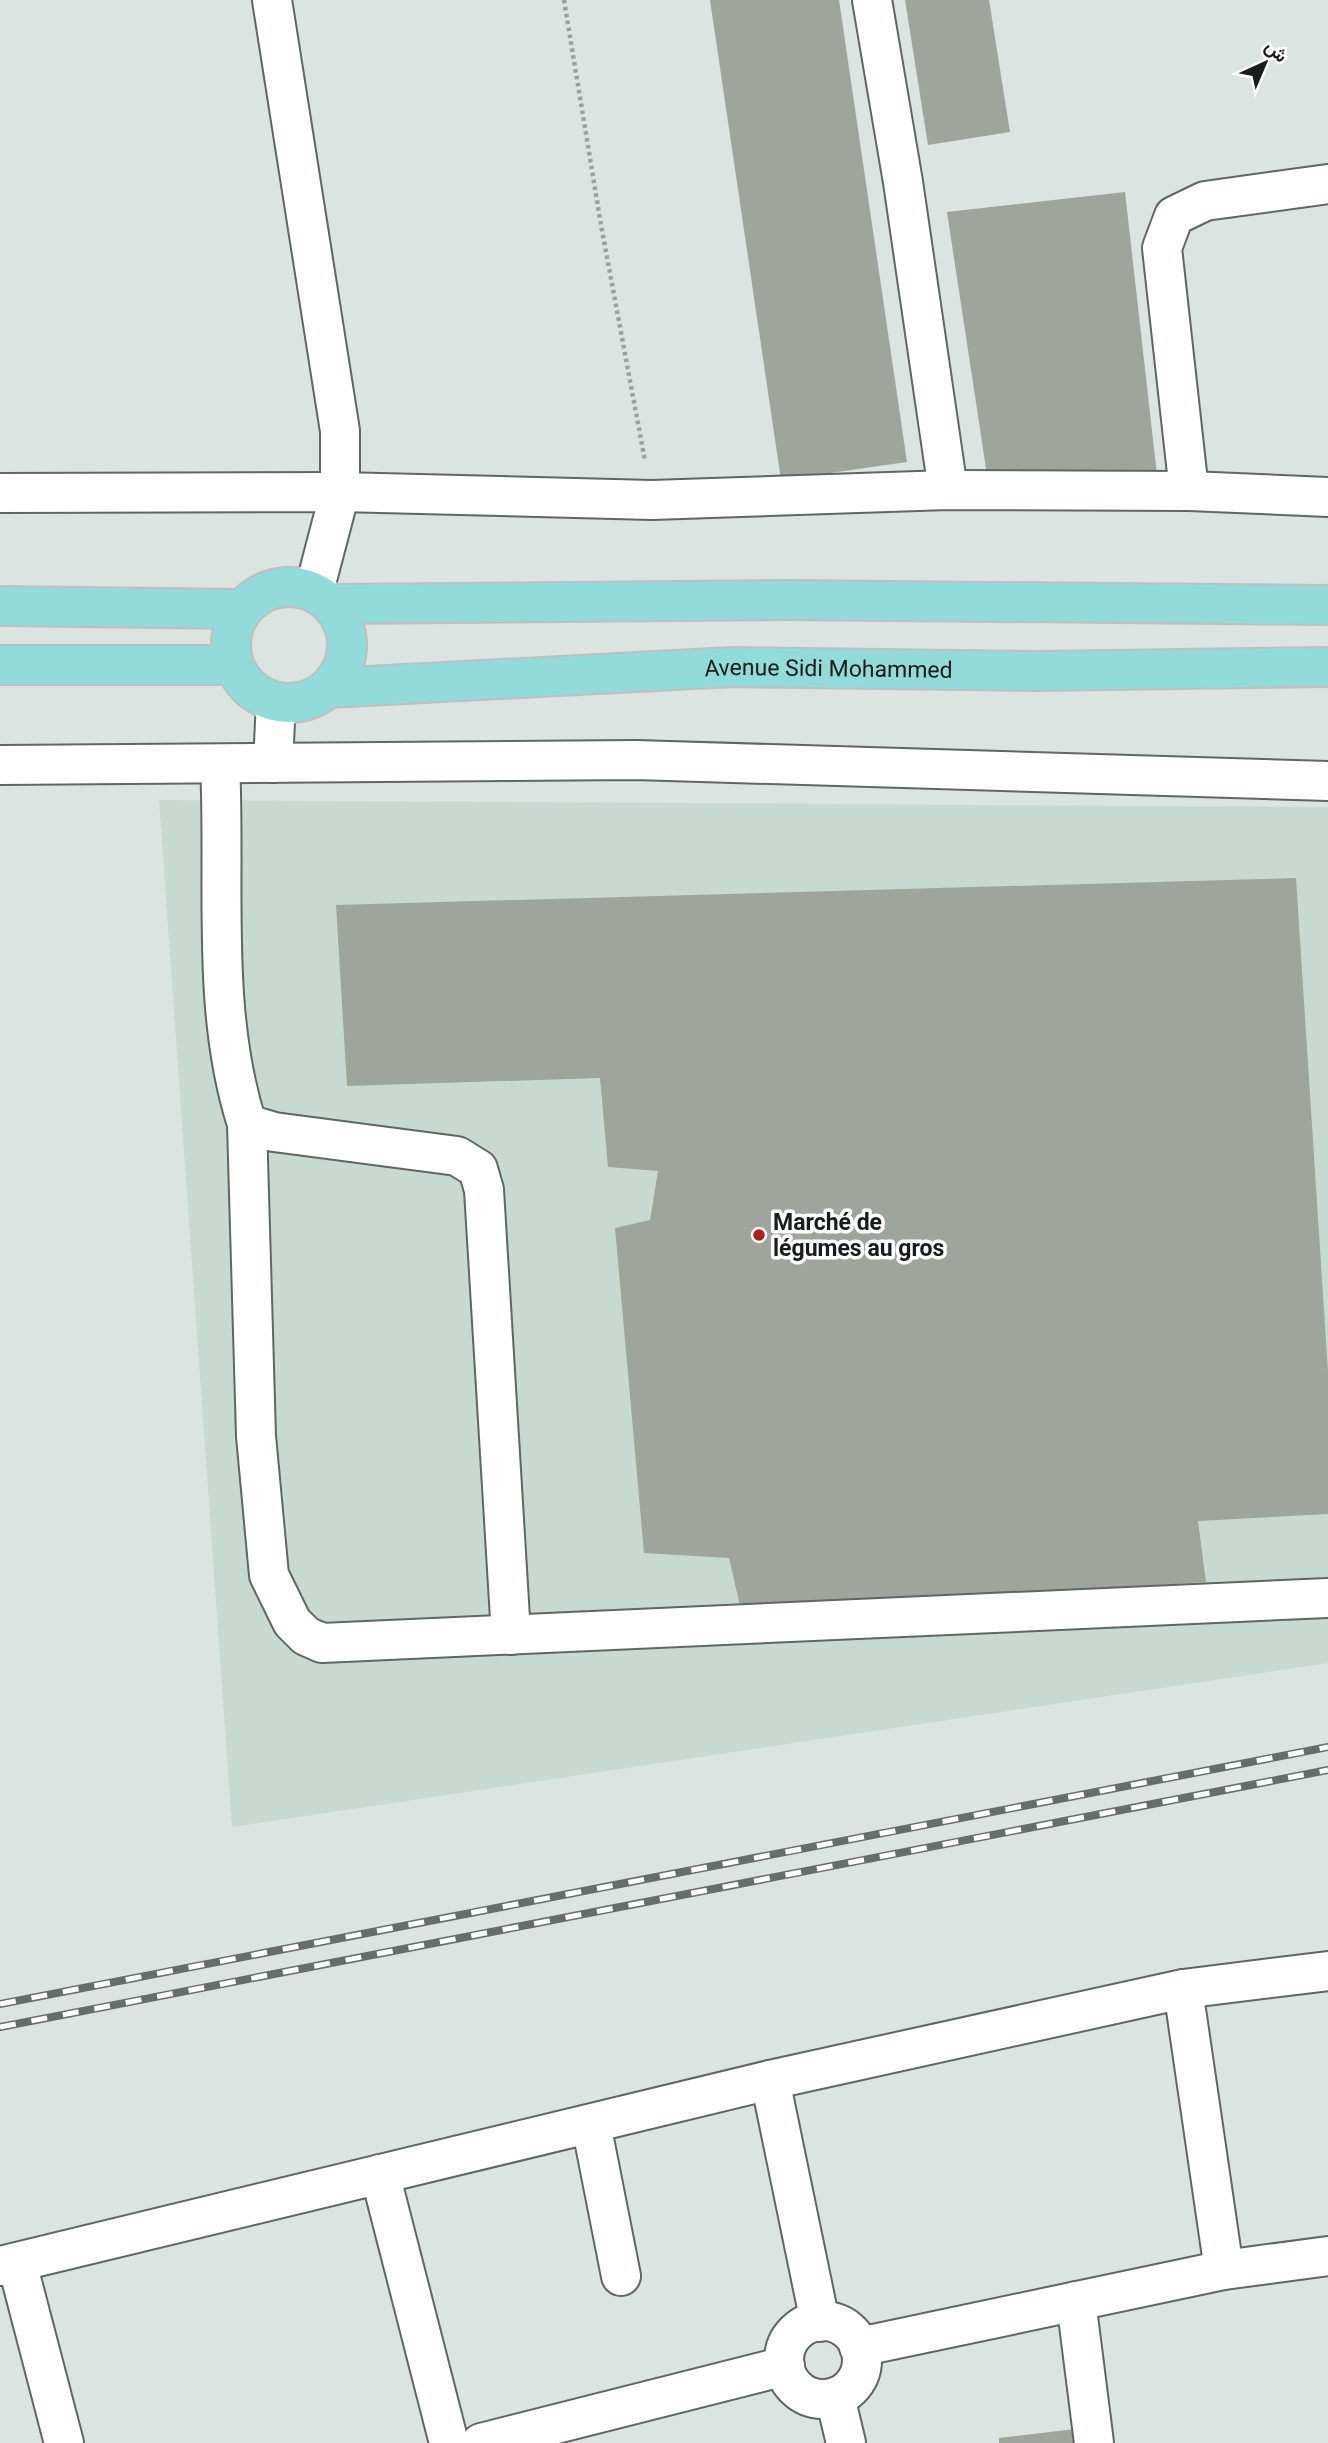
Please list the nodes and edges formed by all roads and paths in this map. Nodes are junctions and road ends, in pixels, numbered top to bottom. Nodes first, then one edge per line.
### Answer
1 (272, 0) edge
2 (564, 0) edge
3 (872, 0) edge
4 (1328, 184) edge
5 (948, 490) junction
6 (1189, 491) junction
7 (340, 492) junction
8 (0, 493) edge
9 (1328, 497) edge
10 (652, 500) junction
11 (323, 598) junction
12 (1328, 605) edge
13 (0, 606) edge
14 (242, 609) junction
15 (0, 665) edge
16 (234, 665) junction
17 (1328, 667) edge
18 (329, 688) junction
19 (276, 702) junction
20 (273, 763) junction
21 (220, 764) junction
22 (0, 765) edge
23 (1328, 781) edge
24 (247, 1124) junction
25 (1328, 1598) edge
26 (511, 1635) junction
27 (1328, 1971) edge
28 (1183, 1989) junction
29 (770, 2080) junction
30 (591, 2124) junction
31 (380, 2174) junction
32 (1328, 2256) edge
33 (9, 2264) edge
34 (1224, 2270) junction
35 (621, 2276) dead end
36 (1076, 2301) junction
37 (820, 2322) junction
38 (859, 2347) junction
39 (785, 2365) junction
40 (835, 2397) junction
41 (64, 2443) edge
42 (449, 2443) edge
43 (481, 2443) edge
44 (846, 2443) edge
45 (1094, 2443) edge

1 - 7 street
2 - 10 path
3 - 5 street
4 - 6 street
5 - 6 street
5 - 10 street
6 - 9 street
7 - 8 street
7 - 10 street
7 - 11 street
11 - 12 main road
11 - 14 main road
11 - 18 main road
13 - 14 main road
14 - 16 main road
15 - 16 main road
16 - 19 main road
17 - 18 main road, Avenue Sidi Mohammed
18 - 19 main road
19 - 20 street
20 - 21 street
20 - 23 street
21 - 22 street
21 - 24 street
24 - 26 street
24 - 26 street
25 - 26 street
27 - 28 street
28 - 29 street
28 - 34 street
29 - 30 street
29 - 37 street
30 - 31 street
30 - 35 street
31 - 33 street
31 - 42 street
32 - 34 street
33 - 41 street
34 - 36 street
36 - 38 street
36 - 45 street
37 - 38 street
37 - 39 street
38 - 40 street
39 - 40 street
39 - 43 street
40 - 44 street

